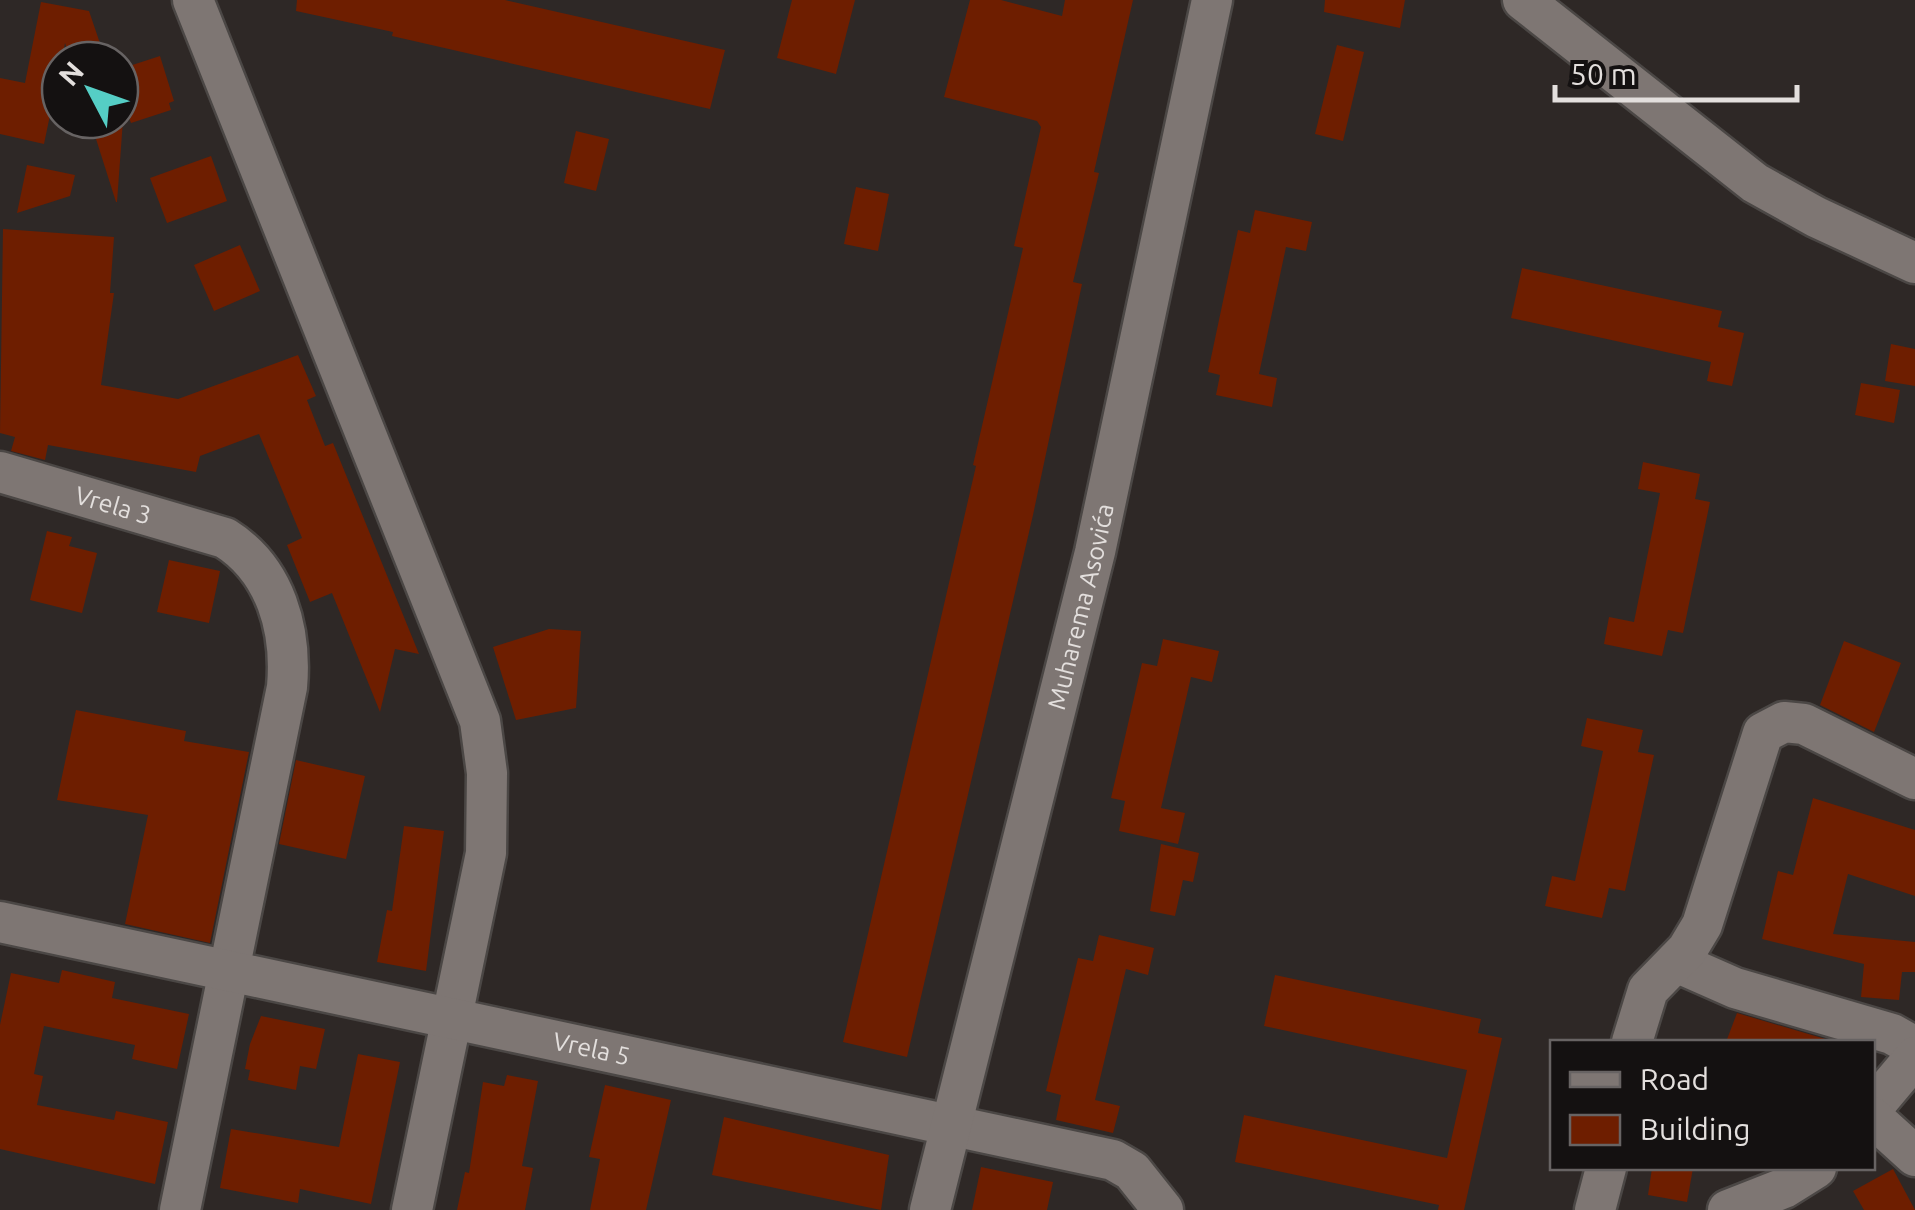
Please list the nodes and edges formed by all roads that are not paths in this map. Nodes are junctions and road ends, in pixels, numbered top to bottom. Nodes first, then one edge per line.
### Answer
1 (194, 0) edge
2 (1212, 0) edge
3 (1523, 0) edge
4 (1915, 263) edge
5 (0, 472) edge
6 (1915, 778) edge
7 (0, 922) edge
8 (1676, 962) junction
9 (230, 971) junction
10 (452, 1019) junction
11 (1633, 1040) edge
12 (1915, 1048) edge
13 (1915, 1058) edge
14 (1875, 1105) edge
15 (1875, 1120) edge
16 (949, 1123) junction
17 (1915, 1156) edge
18 (1605, 1170) edge
19 (1800, 1188) edge
20 (1150, 1202) edge
21 (180, 1210) edge
22 (412, 1210) edge
23 (930, 1210) edge
24 (1594, 1210) edge
25 (1728, 1210) edge

1 - 10 street
2 - 16 street, Muharema Asovića
3 - 4 street
5 - 9 street, Vrela 3
6 - 8 street
7 - 9 street, Vrela 5
8 - 11 street
8 - 12 street
9 - 10 street, Vrela 5
9 - 21 street
10 - 16 street, Vrela 5
10 - 22 street
13 - 14 street
15 - 17 street
16 - 20 street, Vrela 5
16 - 23 street, Muharema Asovića
18 - 24 street
19 - 25 street

